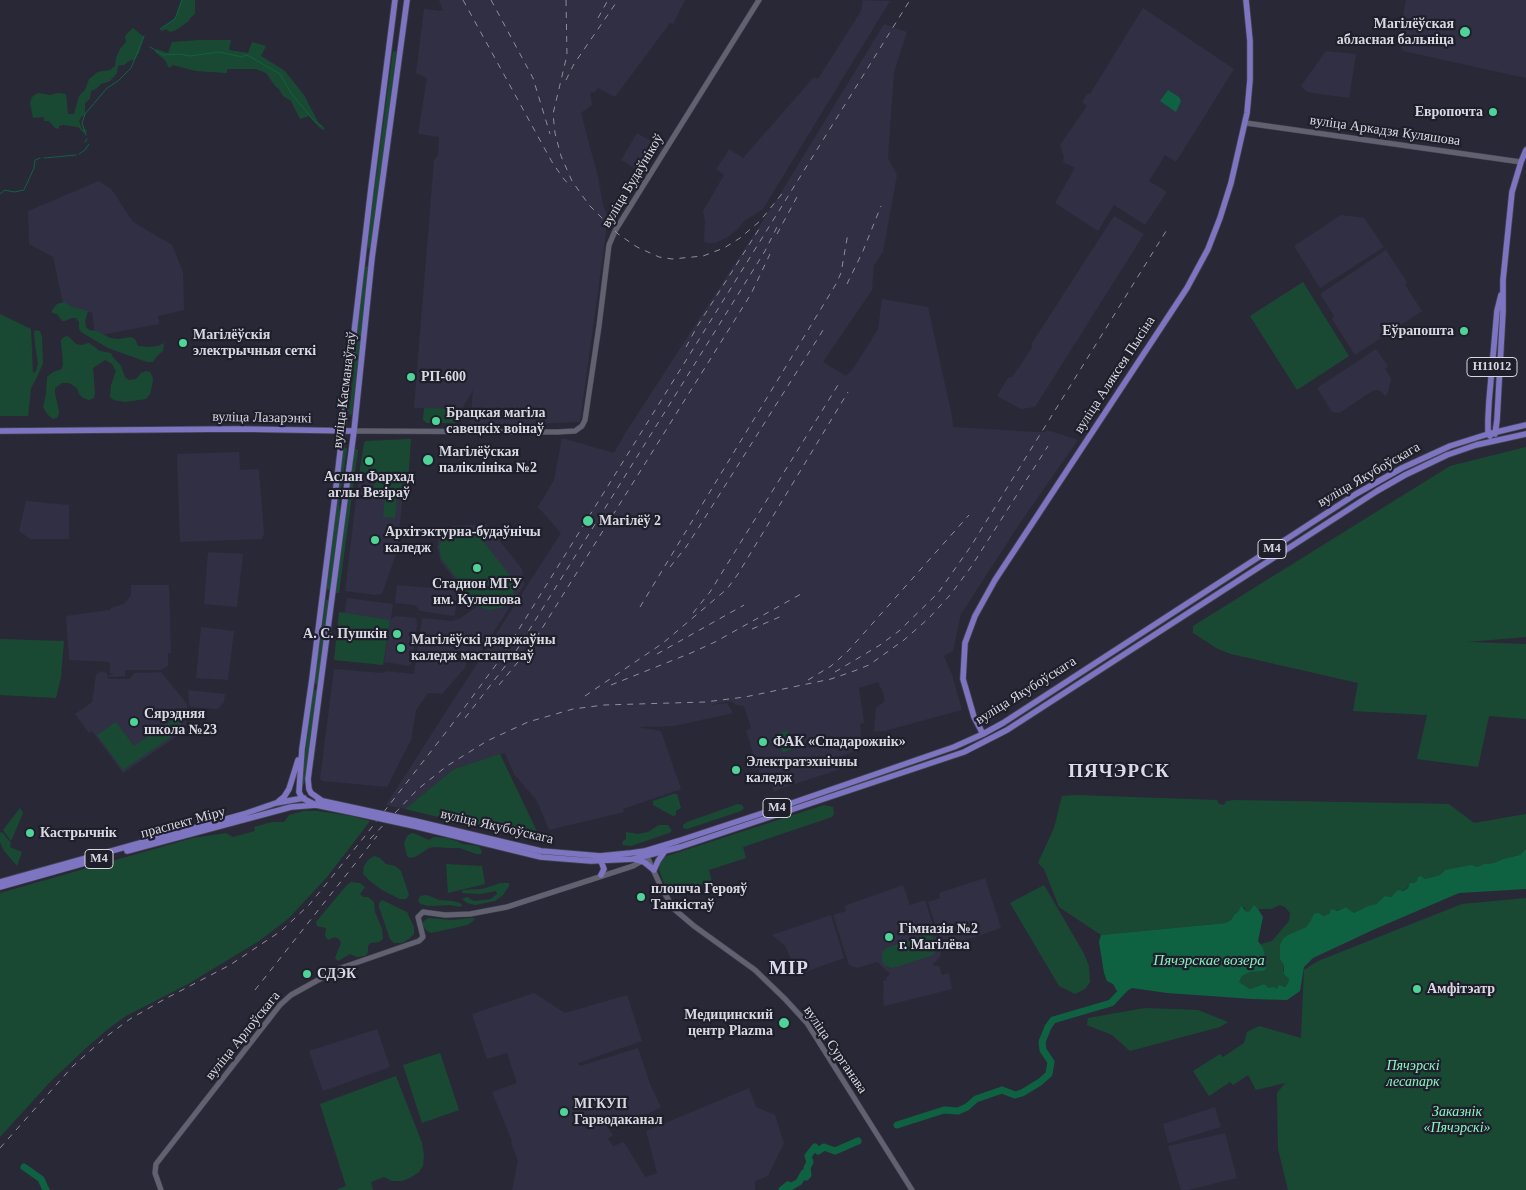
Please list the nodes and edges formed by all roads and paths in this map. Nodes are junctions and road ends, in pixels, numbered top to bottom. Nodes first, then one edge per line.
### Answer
1 (395, 0) edge
2 (407, 0) edge
3 (759, 0) edge
4 (1246, 0) edge
5 (390, 44) junction
6 (401, 46) junction
7 (1246, 123) junction
8 (1526, 150) edge
9 (1521, 162) junction
10 (364, 247) junction
11 (374, 248) junction
12 (362, 266) junction
13 (372, 266) junction
14 (1526, 425) edge
15 (582, 426) joint
16 (0, 431) edge
17 (343, 431) junction
18 (354, 431) junction
19 (1492, 433) junction
20 (1526, 434) edge
21 (1492, 440) junction
22 (983, 734) junction
23 (987, 741) junction
24 (302, 749) junction
25 (308, 783) junction
26 (299, 784) junction
27 (302, 798) junction
28 (276, 803) junction
29 (320, 804) junction
30 (278, 810) junction
31 (665, 851) junction
32 (646, 854) junction
33 (600, 858) junction
34 (633, 859) junction
35 (641, 861) junction
36 (654, 870) junction
37 (601, 875) junction
38 (0, 882) edge
39 (0, 887) edge
40 (161, 1190) edge
41 (912, 1190) edge

1 - 5 main road, вуліца Касманаўтаў
2 - 6 main road, вуліца Касманаўтаў
3 - 15 main road, вуліца Будаўнікоў
4 - 7 main road, вуліца Аляксея Пысіна
5 - 6 main road
5 - 10 main road, вуліца Касманаўтаў
6 - 11 main road, вуліца Касманаўтаў
7 - 9 main road, вуліца Аркадзя Куляшова
7 - 22 main road, вуліца Аляксея Пысіна
8 - 9 main road, Н11012
9 - 19 main road, Н11012
10 - 11 main road
10 - 12 main road, вуліца Касманаўтаў
11 - 13 main road, вуліца Касманаўтаў
12 - 13 main road
12 - 17 main road, вуліца Касманаўтаў
13 - 18 main road, вуліца Касманаўтаў
14 - 19 main road, М4
15 - 18 main road, вуліца Лазарэнкі
16 - 17 main road, вуліца Лазарэнкі
17 - 18 main road, вуліца Лазарэнкі
17 - 24 main road, вуліца Касманаўтаў
18 - 25 main road, вуліца Касманаўтаў
19 - 21 main road, Н11012
19 - 22 main road, вуліца Якубоўскага / М4
20 - 21 main road, М4
21 - 23 main road, вуліца Якубоўскага / М4
22 - 23 main road, вуліца Аляксея Пысіна
22 - 32 main road, вуліца Якубоўскага / М4
23 - 31 main road, вуліца Якубоўскага / М4
24 - 26 main road, вуліца Касманаўтаў
24 - 28 main road, вуліца Касманаўтаў
25 - 26 main road
25 - 27 main road, вуліца Касманаўтаў
25 - 29 main road
26 - 27 main road
27 - 28 main road, праспект Міру / М4
27 - 29 main road, праспект Міру / М4
27 - 30 main road
28 - 38 main road, праспект Міру / М4
29 - 30 main road, праспект Міру / М4
29 - 33 main road, вуліца Якубоўскага / М4, bridge
30 - 39 main road, праспект Міру / М4
31 - 32 main road, вуліца Якубоўскага / М4
31 - 36 main road
32 - 33 main road, вуліца Якубоўскага / М4
32 - 34 main road, вуліца Якубоўскага / М4
32 - 35 main road
32 - 36 main road, вуліца Сурганава
33 - 34 main road, вуліца Якубоўскага / М4
33 - 37 main road
34 - 35 main road
35 - 36 main road
35 - 37 main road
36 - 41 main road, вуліца Сурганава
37 - 40 main road, вуліца Арлоўскага

